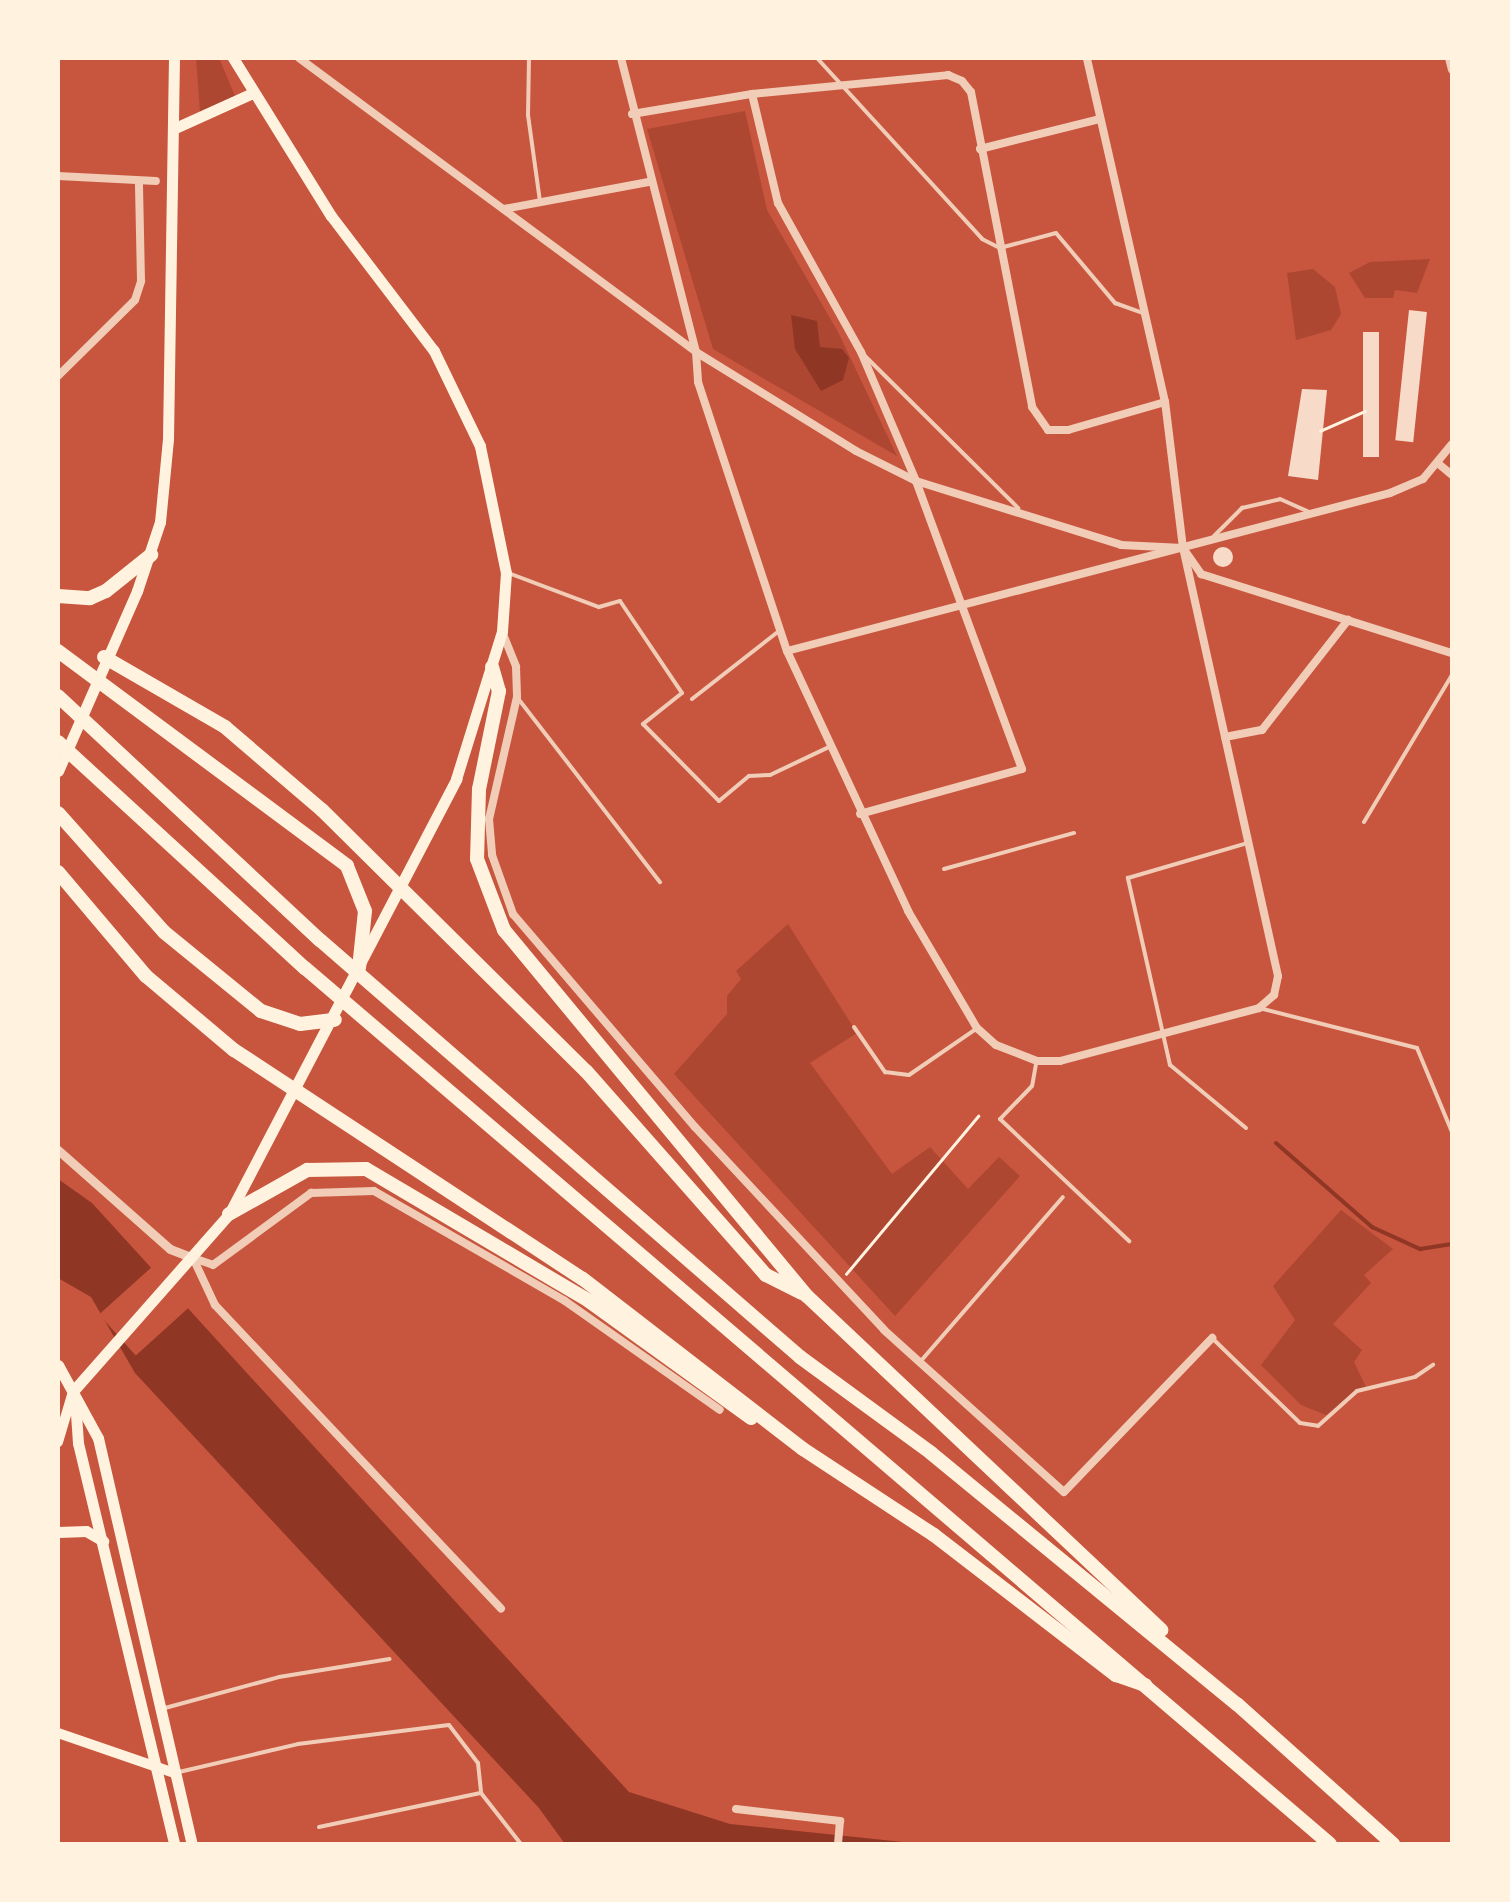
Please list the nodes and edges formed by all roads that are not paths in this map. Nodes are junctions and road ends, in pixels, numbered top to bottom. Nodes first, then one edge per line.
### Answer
1 (174, 58) edge
2 (232, 58) edge
3 (299, 58) edge
4 (529, 58) edge
5 (621, 58) edge
6 (817, 58) edge
7 (1087, 58) edge
8 (1450, 58) edge
9 (1452, 70) edge
10 (846, 86) junction
11 (250, 94) junction
12 (752, 94) junction
13 (632, 114) junction
14 (1099, 118) junction
15 (174, 129) junction
16 (980, 149) junction
17 (58, 176) edge
18 (156, 181) dead end
19 (648, 182) junction
20 (139, 183) junction
21 (540, 201) junction
22 (504, 209) junction
23 (1000, 248) junction
24 (1140, 312) junction
25 (696, 352) junction
26 (862, 352) junction
27 (1452, 357) edge
28 (58, 376) edge
29 (1452, 383) edge
30 (1165, 402) junction
31 (1452, 444) edge
32 (1440, 465) junction
33 (1452, 475) edge
34 (916, 481) junction
35 (1018, 508) junction
36 (1319, 512) junction
37 (1207, 542) junction
38 (1184, 548) junction
39 (151, 555) junction
40 (506, 573) junction
41 (58, 596) edge
42 (964, 607) junction
43 (1348, 620) junction
44 (781, 629) junction
45 (502, 631) junction
46 (788, 652) junction
47 (1452, 653) edge
48 (62, 654) edge
49 (104, 656) junction
50 (492, 667) junction
51 (1452, 675) edge
52 (58, 696) edge
53 (517, 697) junction
54 (692, 699) dead end
55 (1225, 737) junction
56 (58, 742) edge
57 (830, 746) junction
58 (58, 771) edge
59 (58, 813) edge
60 (860, 814) junction
61 (1364, 822) dead end
62 (1074, 833) dead end
63 (1248, 843) junction
64 (944, 870) dead end
65 (58, 872) edge
66 (660, 882) dead end
67 (360, 968) junction
68 (1259, 1008) junction
69 (335, 1020) junction
70 (854, 1027) dead end
71 (978, 1028) junction
72 (1164, 1032) junction
73 (1037, 1060) junction
74 (1246, 1128) dead end
75 (1452, 1132) edge
76 (58, 1150) edge
77 (1063, 1197) dead end
78 (229, 1214) junction
79 (1129, 1241) dead end
80 (193, 1258) junction
81 (807, 1296) junction
82 (1212, 1338) joint
83 (920, 1362) junction
84 (58, 1365) edge
85 (1433, 1365) dead end
86 (74, 1390) junction
87 (720, 1410) dead end
88 (58, 1442) edge
89 (803, 1449) junction
90 (58, 1532) edge
91 (103, 1541) junction
92 (501, 1608) dead end
93 (390, 1659) dead end
94 (1152, 1688) junction
95 (1238, 1704) junction
96 (160, 1709) junction
97 (58, 1733) edge
98 (156, 1771) junction
99 (174, 1773) junction
100 (481, 1793) junction
101 (736, 1809) dead end
102 (318, 1827) dead end
103 (839, 1840) edge
104 (174, 1844) edge
105 (192, 1844) edge
106 (521, 1844) edge
107 (1330, 1844) edge
108 (1393, 1844) edge

1 - 15 main road
2 - 11 main road
3 - 22 street
4 - 21 lane
5 - 13 street
6 - 10 lane
7 - 14 street
8 - 9 street
10 - 12 street
10 - 16 street
10 - 23 lane
11 - 15 main road
11 - 40 main road
12 - 13 street
12 - 26 street
13 - 19 street
14 - 16 street
14 - 24 street
15 - 39 main road
16 - 23 street
17 - 20 street
18 - 20 street
19 - 21 street
19 - 25 street
20 - 28 street
21 - 22 street
22 - 25 street
23 - 24 lane
23 - 30 street
24 - 30 street
25 - 34 street
25 - 44 street
26 - 34 street
26 - 35 lane
27 - 29 lane
30 - 38 street
31 - 32 street
32 - 33 street
32 - 36 street
34 - 35 street
34 - 42 street
35 - 38 street
36 - 37 street
36 - 37 lane
37 - 38 street
38 - 42 street
38 - 43 street
38 - 55 street
39 - 41 highway
39 - 49 main road
40 - 45 main road
40 - 57 lane
42 - 46 street
42 - 60 street
43 - 47 street
43 - 55 street
44 - 46 street
44 - 54 lane
45 - 50 main road
45 - 53 street
46 - 57 street
48 - 67 highway
49 - 58 main road
49 - 81 highway
50 - 67 main road
50 - 81 highway
51 - 61 lane
52 - 95 highway
53 - 66 lane
53 - 83 street
55 - 63 street
56 - 94 highway
57 - 60 street
59 - 69 highway
60 - 71 street
62 - 64 lane
63 - 68 street
63 - 72 lane
65 - 89 highway
67 - 69 main road
68 - 72 street
68 - 75 lane
69 - 78 main road
70 - 71 lane
71 - 73 street
72 - 73 street
72 - 74 lane
73 - 79 lane
76 - 80 street
77 - 83 lane
78 - 80 main road
78 - 89 highway
80 - 86 main road
80 - 87 street
80 - 92 street
81 - 95 highway
82 - 83 street
82 - 85 lane
84 - 86 main road
86 - 88 main road
86 - 91 main road
86 - 96 main road
89 - 94 highway
90 - 91 main road
91 - 98 main road
93 - 96 lane
94 - 107 highway
95 - 108 highway
96 - 99 main road
97 - 98 main road
98 - 99 main road
98 - 104 main road
99 - 100 lane
99 - 105 main road
100 - 102 lane
100 - 106 lane
101 - 103 street

